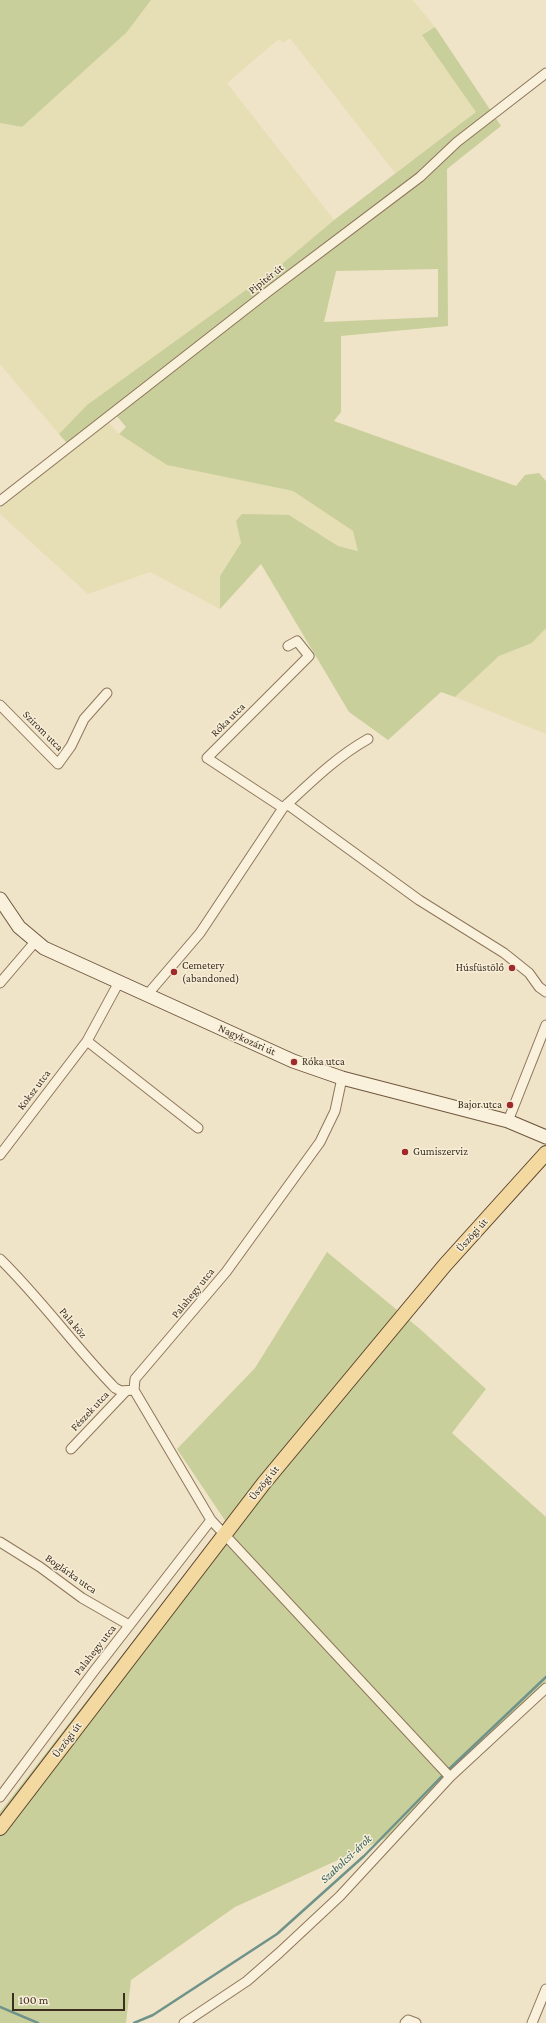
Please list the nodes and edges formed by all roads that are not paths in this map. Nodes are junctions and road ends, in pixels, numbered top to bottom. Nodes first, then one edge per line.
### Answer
1 (546, 74) edge
2 (0, 501) edge
3 (288, 646) dead end
4 (107, 693) dead end
5 (0, 705) edge
6 (368, 739) dead end
7 (285, 806) junction
8 (0, 898) edge
9 (35, 942) junction
10 (119, 982) junction
11 (0, 983) edge
12 (542, 989) edge
13 (147, 995) junction
14 (546, 1025) edge
15 (87, 1041) junction
16 (342, 1078) junction
17 (508, 1121) junction
18 (198, 1128) dead end
19 (546, 1137) edge
20 (546, 1153) edge
21 (0, 1155) edge
22 (0, 1259) edge
23 (130, 1391) junction
24 (72, 1448) dead end
25 (211, 1520) junction
26 (223, 1534) junction
27 (0, 1542) edge
28 (129, 1625) junction
29 (546, 1688) edge
30 (447, 1774) junction
31 (0, 1797) edge
32 (0, 1828) edge
33 (546, 1989) edge
34 (184, 2023) edge
35 (405, 2023) edge
36 (416, 2023) edge
37 (532, 2023) edge

1 - 2 street, Pipitér út
3 - 7 street, Róka utca
4 - 5 street, Szirom utca
6 - 7 street
7 - 12 street, Róka utca
7 - 13 street
8 - 9 street, Nagykozári út
9 - 10 street, Nagykozári út
9 - 11 street
10 - 13 street, Nagykozári út
10 - 15 street, Koksz utca
13 - 16 street, Nagykozári út
14 - 17 street
15 - 18 street
15 - 21 street, Koksz utca
16 - 17 street, Nagykozári út
16 - 23 street, Palahegy utca
17 - 19 street, Nagykozári út
20 - 26 main road, Üszögi út
22 - 23 street, Pala köz
23 - 24 street, Fészek utca
23 - 25 street
25 - 26 street
25 - 28 street, Palahegy utca
26 - 30 street
26 - 32 main road, Üszögi út
27 - 28 street, Boglárka utca
28 - 31 street, Palahegy utca
29 - 30 street
30 - 34 street
33 - 37 street
35 - 36 street

